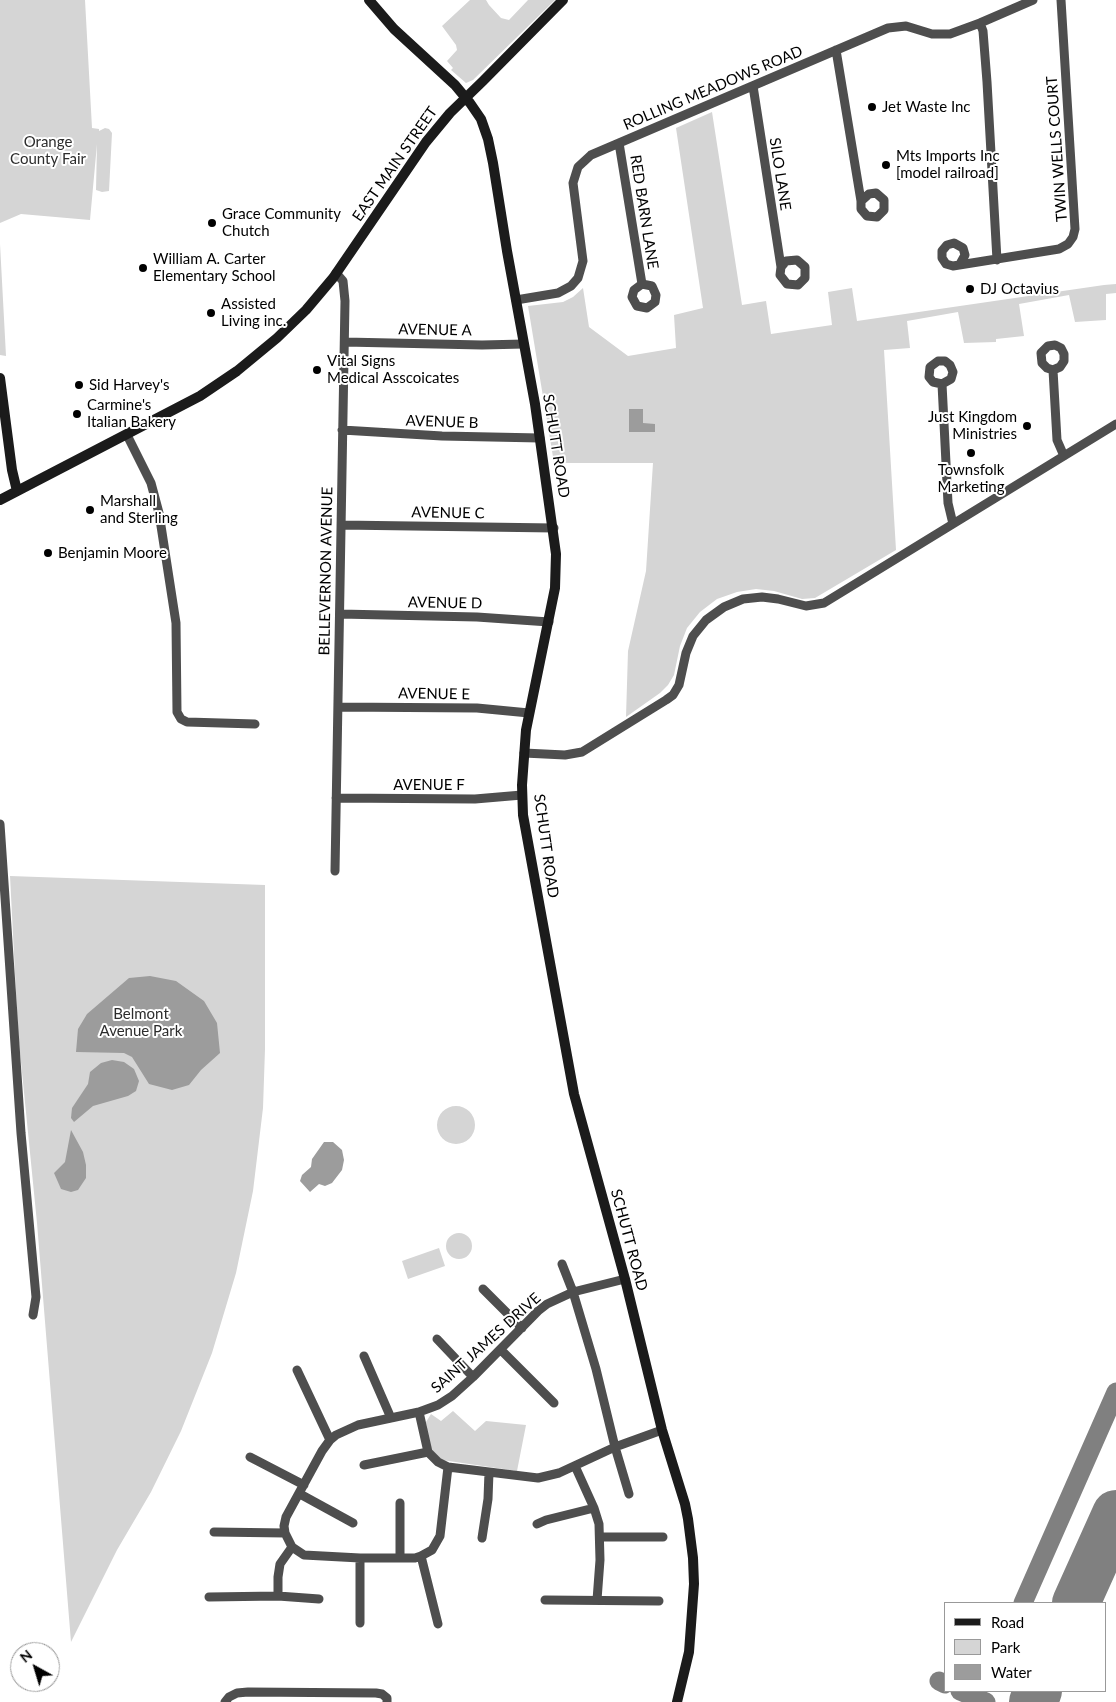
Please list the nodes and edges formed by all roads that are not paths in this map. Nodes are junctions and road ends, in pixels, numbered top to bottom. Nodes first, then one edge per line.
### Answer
1 (369, 0) edge
2 (563, 0) edge
3 (1033, 0) edge
4 (1061, 0) edge
5 (980, 23) junction
6 (836, 50) junction
7 (753, 86) junction
8 (465, 98) junction
9 (619, 143) junction
10 (861, 201) dead end
11 (998, 260) junction
12 (960, 264) dead end
13 (781, 267) dead end
14 (336, 273) junction
15 (642, 284) dead end
16 (516, 300) junction
17 (345, 342) junction
18 (524, 344) junction
19 (1053, 370) dead end
20 (0, 378) edge
21 (942, 384) dead end
22 (2, 420) edge
23 (1116, 424) edge
24 (342, 430) junction
25 (127, 435) junction
26 (540, 438) junction
27 (1064, 456) junction
28 (17, 491) junction
29 (0, 500) edge
30 (953, 524) junction
31 (341, 525) junction
32 (554, 528) junction
33 (340, 614) junction
34 (549, 622) junction
35 (338, 707) junction
36 (529, 713) junction
37 (255, 724) dead end
38 (524, 753) junction
39 (522, 795) junction
40 (336, 798) junction
41 (0, 824) edge
42 (334, 871) dead end
43 (562, 1264) dead end
44 (625, 1279) junction
45 (484, 1289) dead end
46 (572, 1292) junction
47 (33, 1315) dead end
48 (522, 1328) junction
49 (437, 1339) dead end
50 (500, 1350) junction
51 (364, 1356) dead end
52 (298, 1370) dead end
53 (473, 1377) junction
54 (554, 1404) dead end
55 (419, 1412) junction
56 (391, 1418) junction
57 (662, 1430) junction
58 (330, 1440) junction
59 (614, 1447) junction
60 (428, 1452) junction
61 (250, 1456) dead end
62 (364, 1464) dead end
63 (575, 1466) junction
64 (448, 1467) junction
65 (489, 1472) junction
66 (302, 1490) junction
67 (629, 1494) dead end
68 (400, 1503) dead end
69 (594, 1508) junction
70 (353, 1523) dead end
71 (537, 1524) dead end
72 (214, 1532) dead end
73 (284, 1532) junction
74 (600, 1537) junction
75 (663, 1537) dead end
76 (482, 1538) dead end
77 (292, 1548) junction
78 (421, 1556) junction
79 (400, 1557) junction
80 (360, 1558) junction
81 (278, 1596) junction
82 (209, 1597) dead end
83 (320, 1598) dead end
84 (544, 1600) dead end
85 (597, 1600) junction
86 (659, 1602) dead end
87 (360, 1624) dead end
88 (438, 1624) dead end
89 (287, 1697) edge
90 (225, 1702) edge
91 (387, 1702) edge
92 (677, 1702) edge

1 - 8 street, SCHUTT ROAD
2 - 8 street, EAST MAIN STREET
3 - 5 street, ROLLING MEADOWS ROAD
4 - 11 street, TWIN WELLS COURT
5 - 6 street, ROLLING MEADOWS ROAD
5 - 11 street
6 - 7 street, ROLLING MEADOWS ROAD
6 - 10 street
7 - 9 street, ROLLING MEADOWS ROAD
7 - 13 street, SILO LANE
8 - 14 street, EAST MAIN STREET
8 - 16 street, SCHUTT ROAD
9 - 15 street, RED BARN LANE
9 - 16 street, ROLLING MEADOWS ROAD
11 - 12 street, TWIN WELLS COURT
14 - 17 street, BELLEVERNON AVENUE
14 - 25 street, EAST MAIN STREET
16 - 18 street, SCHUTT ROAD
17 - 18 street, AVENUE A
17 - 24 street, BELLEVERNON AVENUE
18 - 26 street, SCHUTT ROAD
19 - 27 street
20 - 22 street
21 - 30 street
22 - 28 street
23 - 27 street
24 - 26 street, AVENUE B
24 - 31 street, BELLEVERNON AVENUE
25 - 28 street, EAST MAIN STREET
25 - 37 street
26 - 32 street, SCHUTT ROAD
27 - 30 street
28 - 29 street, EAST MAIN STREET
30 - 38 street
31 - 32 street, AVENUE C
31 - 33 street, BELLEVERNON AVENUE
32 - 34 street, SCHUTT ROAD
33 - 34 street, AVENUE D
33 - 35 street, BELLEVERNON AVENUE
34 - 36 street, SCHUTT ROAD
35 - 36 street, AVENUE E
35 - 40 street, BELLEVERNON AVENUE
36 - 38 street, SCHUTT ROAD
38 - 39 street, SCHUTT ROAD
39 - 40 street, AVENUE F
39 - 44 street, SCHUTT ROAD
40 - 42 street, BELLEVERNON AVENUE
41 - 47 street
43 - 46 street
44 - 46 street, SAINT JAMES DRIVE
44 - 57 street, SCHUTT ROAD
45 - 48 street
46 - 48 street, SAINT JAMES DRIVE
46 - 59 street
48 - 50 street, SAINT JAMES DRIVE
49 - 53 street
50 - 53 street, SAINT JAMES DRIVE
50 - 54 street
51 - 56 street
52 - 58 street
53 - 55 street, SAINT JAMES DRIVE
55 - 56 street, SAINT JAMES DRIVE
55 - 60 street
56 - 58 street, SAINT JAMES DRIVE
57 - 59 street
57 - 92 street, SCHUTT ROAD
58 - 66 street
59 - 63 street
59 - 67 street
60 - 62 street
60 - 64 street
61 - 66 street
63 - 65 street
63 - 69 street
64 - 65 street
64 - 78 street
65 - 76 street
66 - 70 street
66 - 73 street
68 - 79 street
69 - 71 street
69 - 74 street
72 - 73 street
73 - 77 street
74 - 75 street
74 - 85 street
77 - 80 street
77 - 81 street
78 - 79 street
78 - 88 street
79 - 80 street
80 - 87 street
81 - 82 street
81 - 83 street
84 - 85 street
85 - 86 street
89 - 90 street
89 - 91 street

